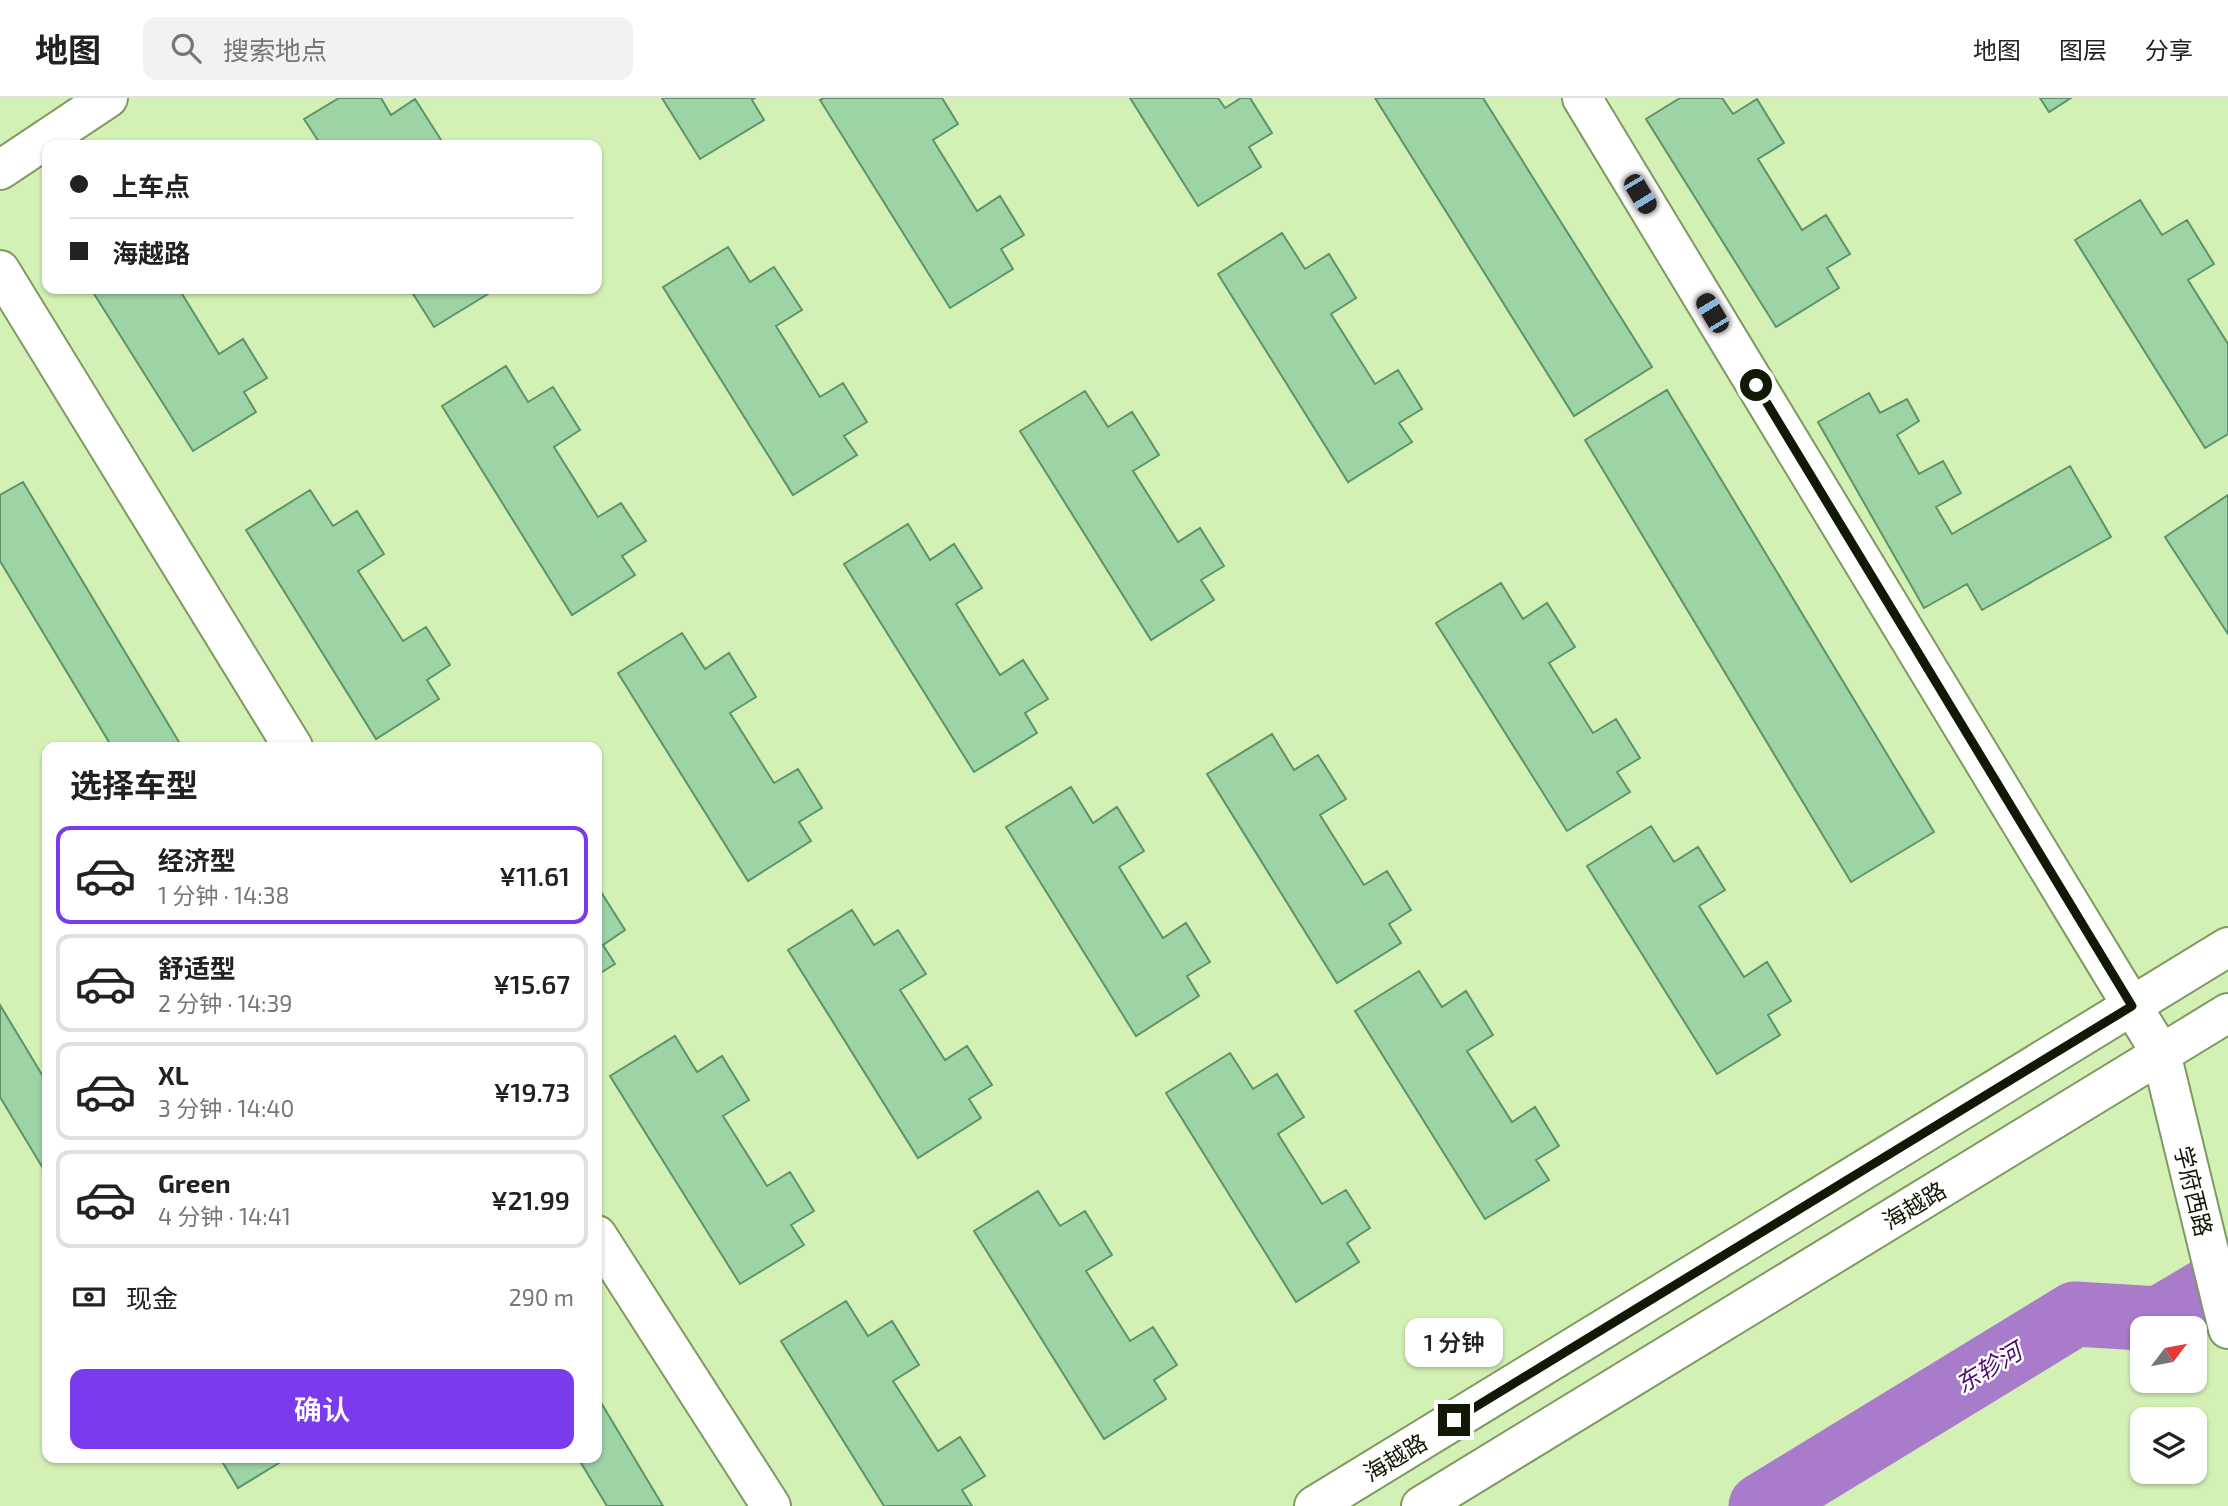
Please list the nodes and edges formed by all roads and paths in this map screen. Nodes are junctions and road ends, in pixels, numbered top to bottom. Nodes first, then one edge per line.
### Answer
1 (107, 98) edge
2 (1582, 98) edge
3 (45, 140) edge
4 (42, 142) edge
5 (0, 170) edge
6 (0, 270) edge
7 (290, 742) edge
8 (2228, 947) edge
9 (2132, 1006) junction
10 (2228, 1013) edge
11 (2161, 1054) junction
12 (602, 1243) edge
13 (2228, 1329) edge
14 (771, 1506) edge
15 (1314, 1506) edge
16 (1421, 1506) edge

1 - 3 street
2 - 9 street, 学府西路
4 - 5 street
6 - 7 street
8 - 9 street, 海越路
9 - 11 street, 学府西路
9 - 15 street, 海越路
10 - 11 street, 海越路
11 - 13 street, 学府西路
11 - 16 street, 海越路
12 - 14 street

